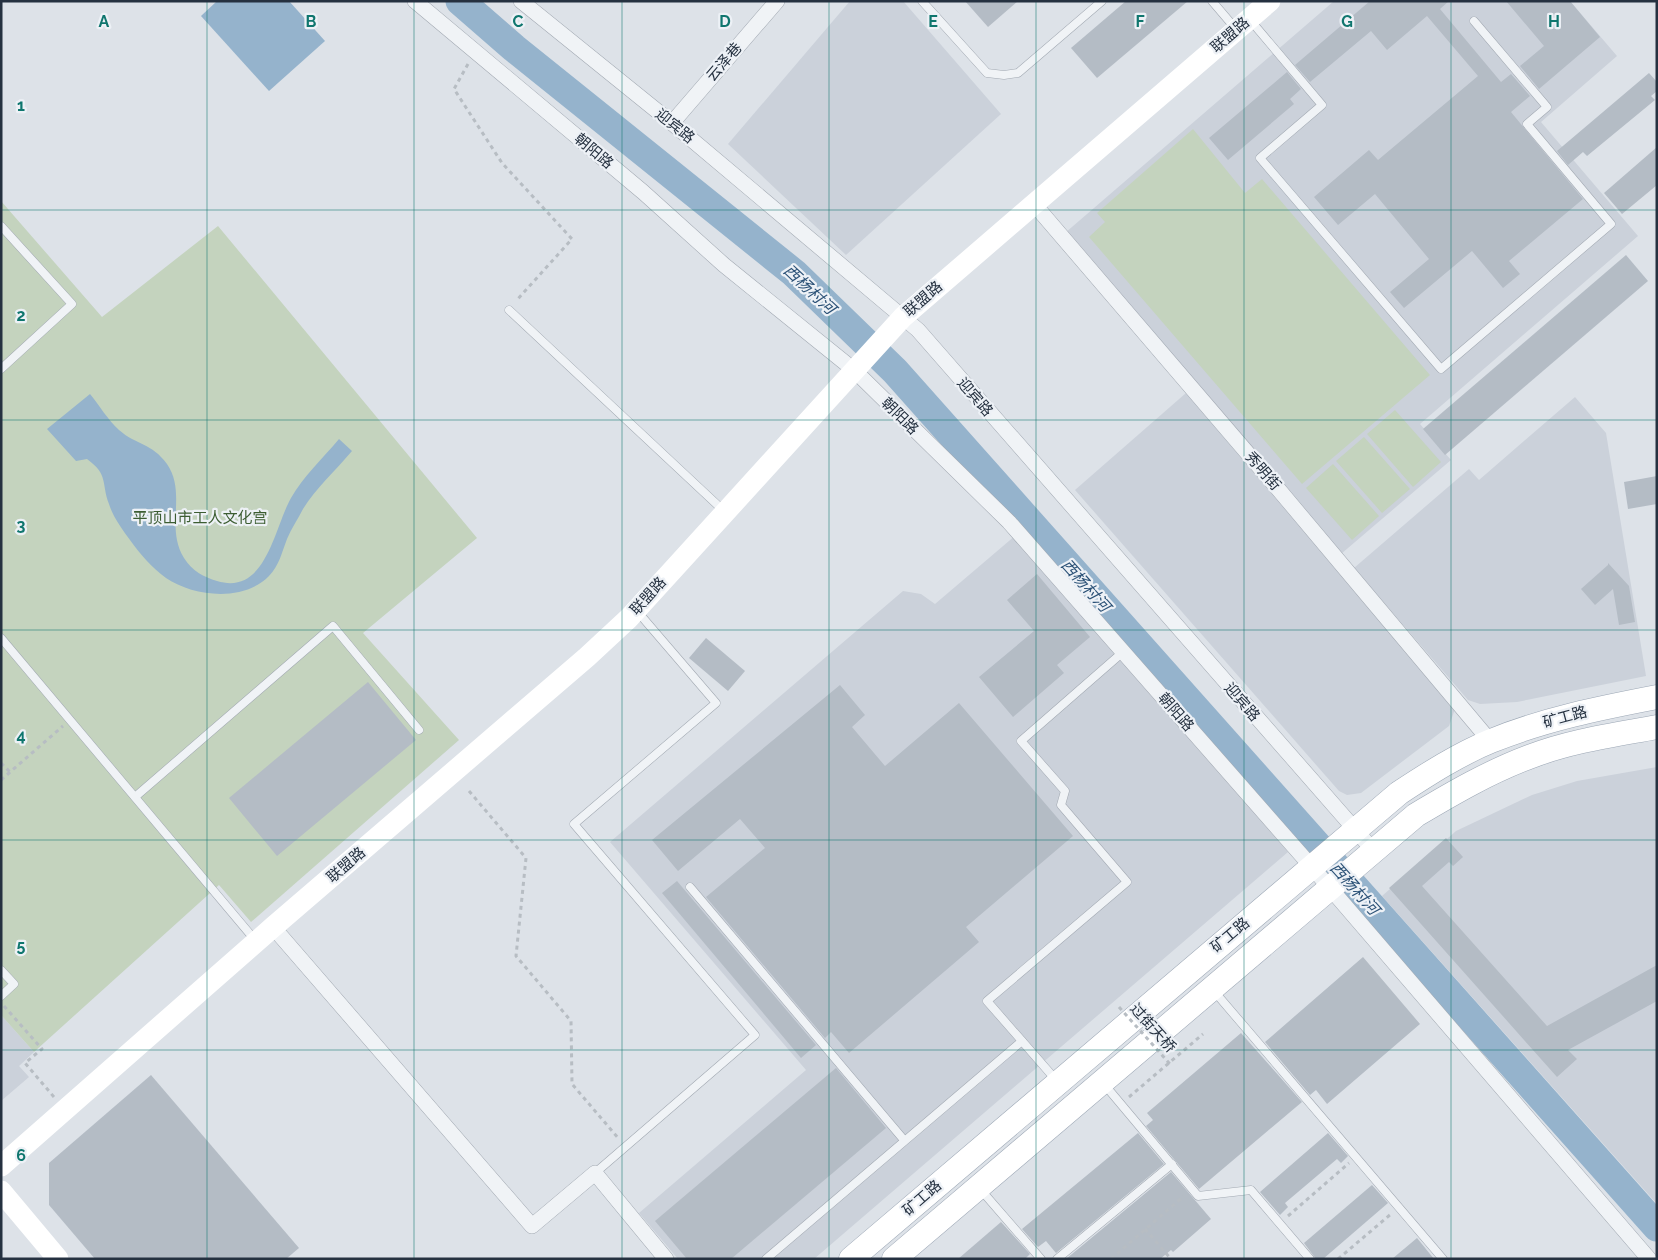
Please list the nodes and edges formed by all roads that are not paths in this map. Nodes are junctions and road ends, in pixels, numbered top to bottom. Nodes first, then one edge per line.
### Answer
1 (415, 1) edge
2 (521, 1) edge
3 (777, 1) edge
4 (922, 1) edge
5 (1102, 1) edge
6 (1212, 1) edge
7 (1270, 1) edge
8 (1474, 21) dead end
9 (1243, 24) junction
10 (672, 123) junction
11 (1034, 204) junction
12 (1, 226) edge
13 (509, 310) road end
14 (898, 322) junction
15 (856, 367) junction
16 (1, 369) edge
17 (725, 512) junction
18 (636, 610) junction
19 (1, 638) edge
20 (1123, 652) junction
21 (1657, 698) edge
22 (1657, 727) edge
23 (419, 730) dead end
24 (1490, 741) junction
25 (135, 797) junction
26 (1347, 835) junction
27 (1366, 857) junction
28 (1311, 866) junction
29 (690, 887) dead end
30 (1329, 887) junction
31 (273, 927) junction
32 (257, 942) junction
33 (1, 970) edge
34 (1211, 987) junction
35 (1, 996) edge
36 (1022, 1042) junction
37 (1102, 1081) junction
38 (1057, 1082) junction
39 (904, 1140) junction
40 (1172, 1164) junction
41 (1, 1166) edge
42 (594, 1173) junction
43 (978, 1186) junction
44 (1, 1191) edge
45 (58, 1259) edge
46 (666, 1259) edge
47 (766, 1259) edge
48 (851, 1259) edge
49 (894, 1259) edge
50 (1041, 1259) edge
51 (1057, 1259) edge
52 (1310, 1259) edge
53 (1442, 1259) edge
54 (1649, 1259) edge

1 - 15 street, 朝阳路
2 - 10 street, 迎宾路
3 - 10 street, 云泽巷
4 - 5 lane
6 - 9 lane
7 - 9 street, 联盟路
8 - 9 lane
9 - 11 street, 联盟路
10 - 14 street, 迎宾路
11 - 14 street, 联盟路
11 - 24 street, 秀明街
12 - 16 lane
13 - 17 lane
14 - 15 street, 联盟路
14 - 26 street, 迎宾路
15 - 17 street, 联盟路
15 - 20 street, 朝阳路
17 - 18 street, 联盟路
18 - 31 street, 联盟路
18 - 42 lane
19 - 25 lane
20 - 28 street, 朝阳路
20 - 36 lane
21 - 24 main road, 矿工路
22 - 27 main road, 矿工路
23 - 25 lane
24 - 26 main road, 矿工路
25 - 32 lane
26 - 27 street, 迎宾路
26 - 28 main road, 矿工路
27 - 30 main road, 矿工路
28 - 30 street, 朝阳路
28 - 38 main road, 矿工路
29 - 39 lane
30 - 34 main road, 矿工路
30 - 54 street, 朝阳路
31 - 32 street, 联盟路
31 - 42 street
32 - 41 street, 联盟路
33 - 35 lane
34 - 37 main road, 矿工路
34 - 53 lane
36 - 38 lane
36 - 39 lane
37 - 40 lane
37 - 43 main road, 矿工路
38 - 48 main road, 矿工路
39 - 47 lane
40 - 51 lane
40 - 52 lane
42 - 46 street
43 - 49 main road, 矿工路
43 - 50 lane
44 - 45 street

